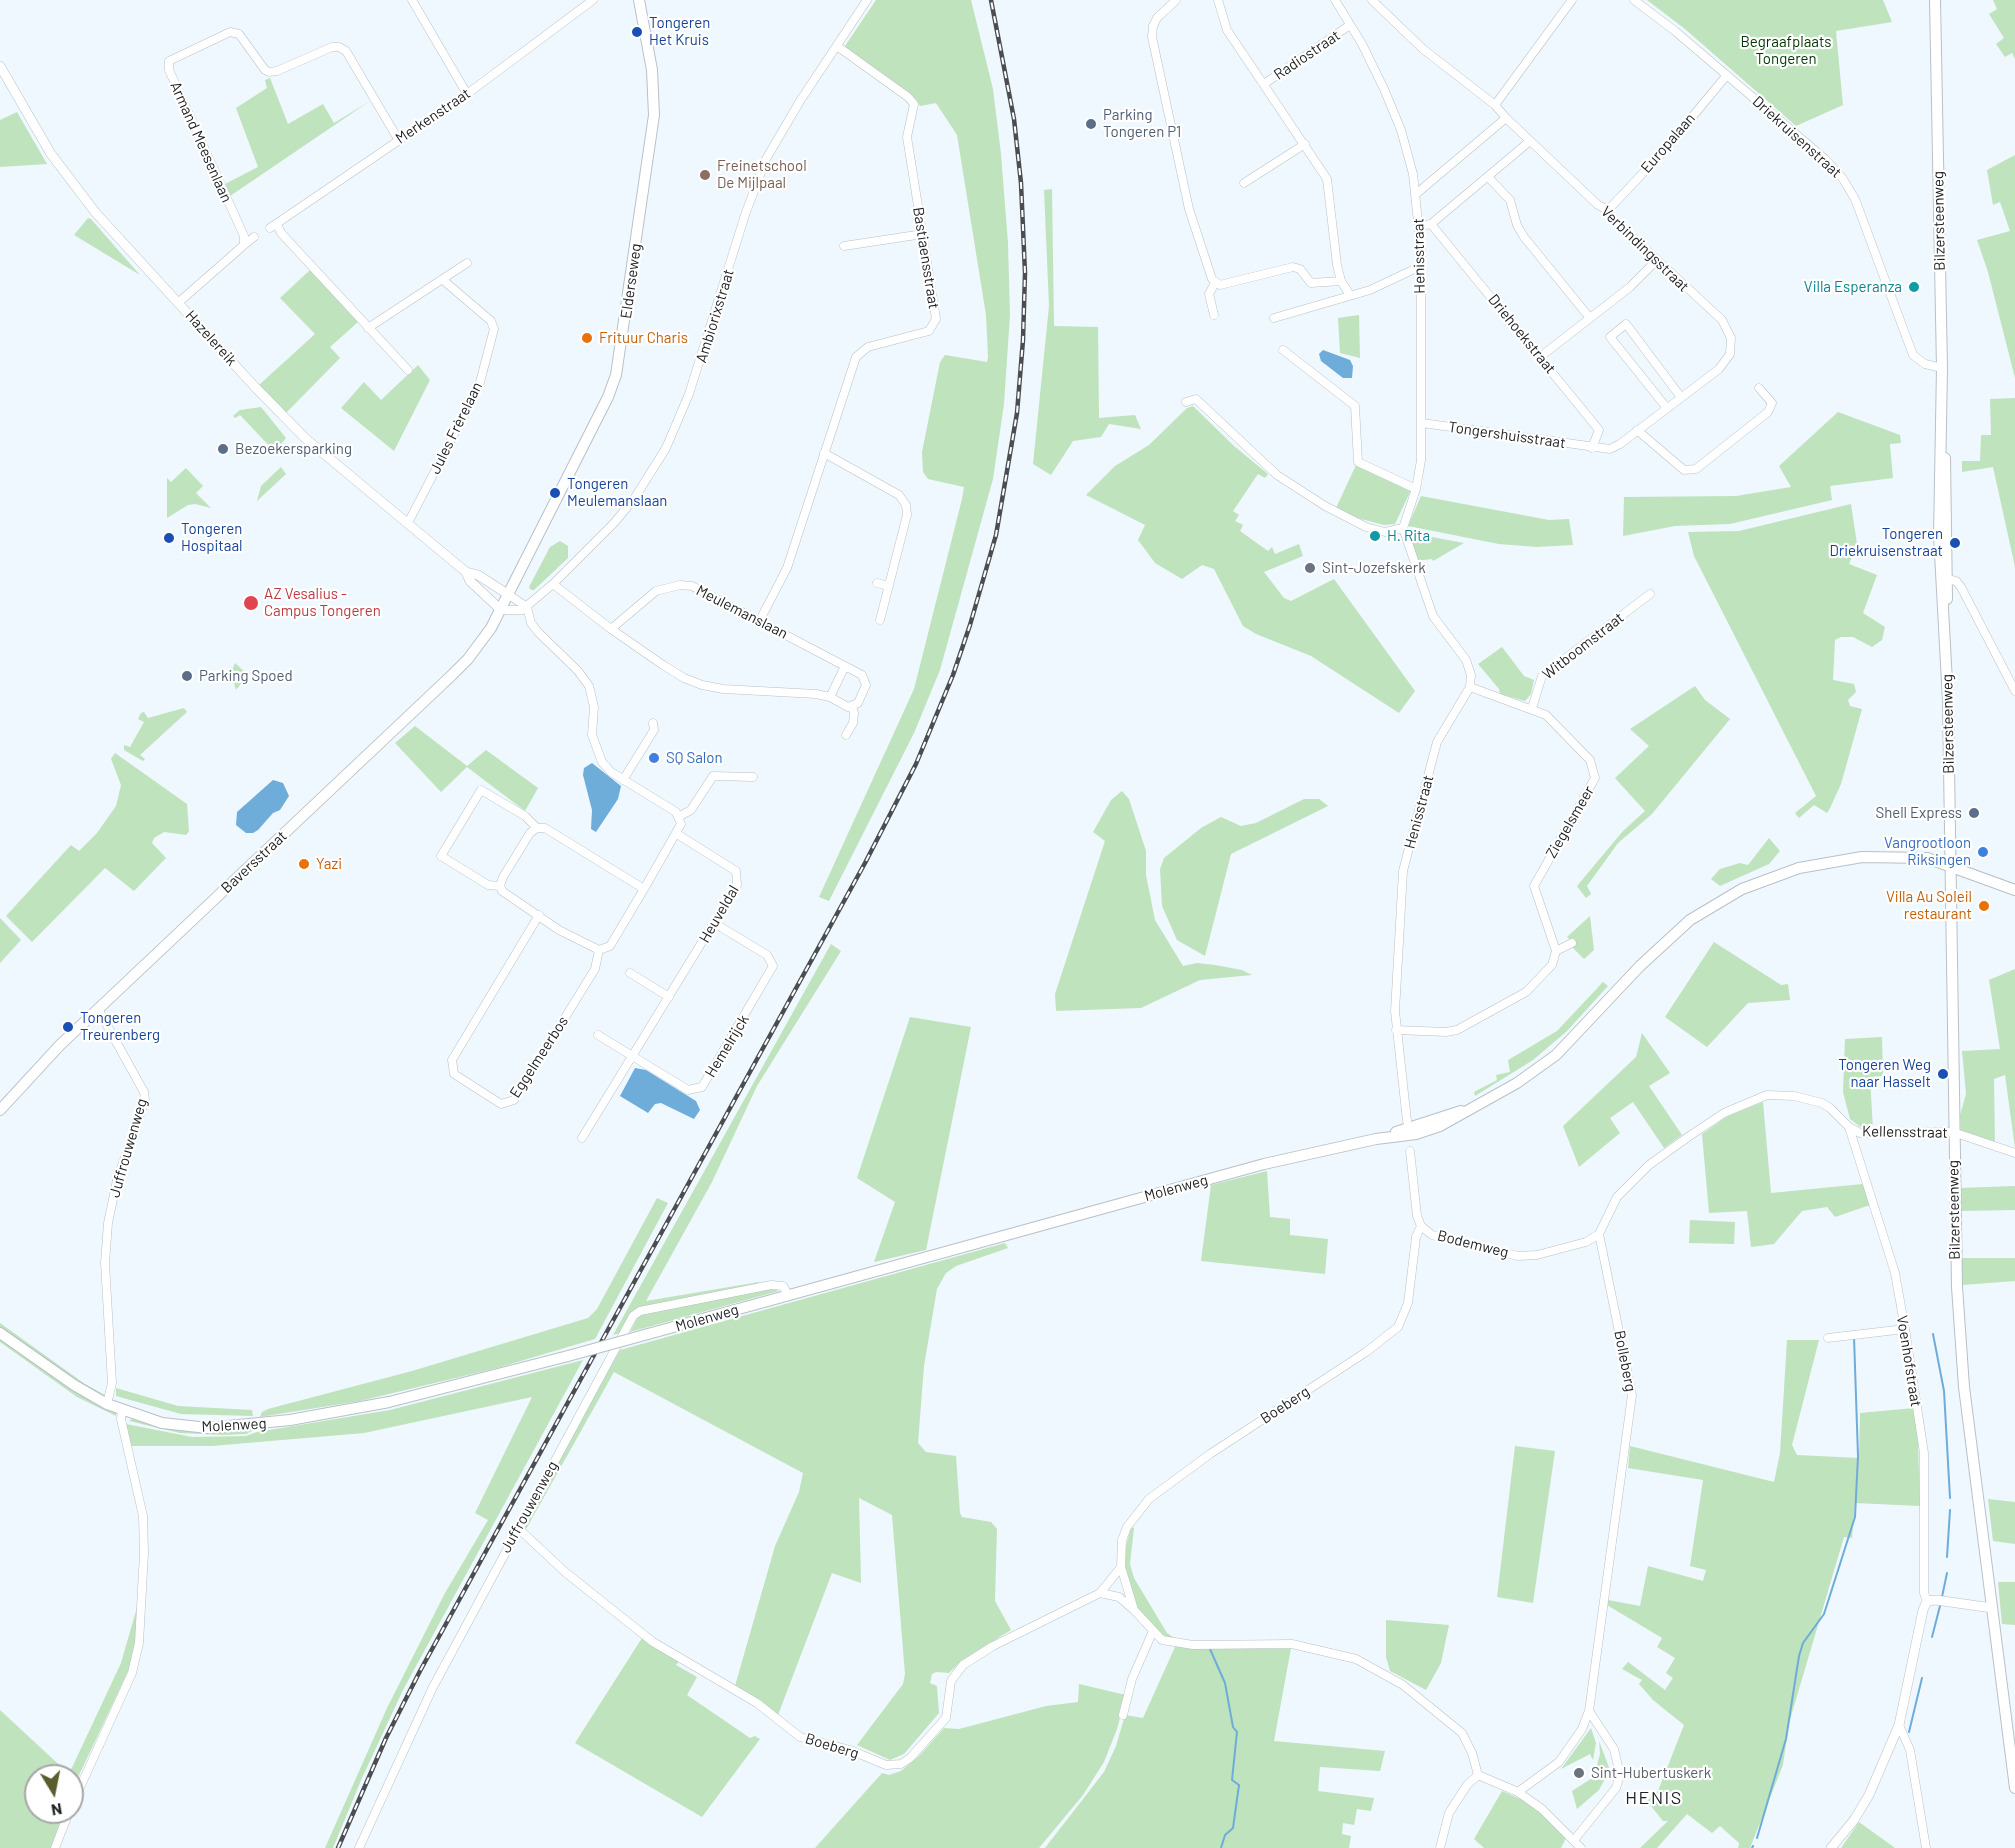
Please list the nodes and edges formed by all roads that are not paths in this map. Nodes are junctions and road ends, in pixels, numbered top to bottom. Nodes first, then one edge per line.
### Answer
1 (412, 0) edge
2 (594, 0) edge
3 (639, 0) edge
4 (867, 0) edge
5 (1176, 0) edge
6 (1218, 0) edge
7 (1335, 0) edge
8 (1372, 0) edge
9 (1572, 0) edge
10 (1634, 0) edge
11 (1935, 0) edge
12 (1350, 25) junction
13 (837, 46) junction
14 (0, 66) edge
15 (1727, 75) junction
16 (1264, 84) junction
17 (467, 94) junction
18 (1495, 105) junction
19 (1506, 118) junction
20 (398, 139) junction
21 (1530, 141) junction
22 (1305, 144) junction
23 (1489, 178) junction
24 (1244, 183) dead end
25 (1416, 194) junction
26 (1608, 210) junction
27 (1431, 224) junction
28 (1420, 226) junction
29 (923, 234) junction
30 (254, 237) dead end
31 (244, 245) junction
32 (844, 246) dead end
33 (1656, 261) junction
34 (467, 263) dead end
35 (1421, 266) junction
36 (443, 280) junction
37 (1341, 281) junction
38 (1215, 284) junction
39 (1350, 295) junction
40 (179, 302) junction
41 (1214, 315) dead end
42 (1589, 317) junction
43 (1274, 318) dead end
44 (368, 328) junction
45 (1282, 350) dead end
46 (1540, 357) junction
47 (1942, 368) junction
48 (408, 370) dead end
49 (1759, 388) dead end
50 (1680, 396) junction
51 (1186, 402) dead end
52 (1666, 407) junction
53 (1422, 423) junction
54 (1637, 430) junction
55 (1592, 448) junction
56 (824, 453) junction
57 (1416, 489) junction
58 (408, 523) junction
59 (1402, 528) junction
60 (465, 572) junction
61 (1944, 578) junction
62 (876, 583) dead end
63 (553, 584) junction
64 (889, 586) junction
65 (1650, 594) dead end
66 (509, 595) junction
67 (527, 607) junction
68 (501, 610) junction
69 (760, 620) junction
70 (880, 620) dead end
71 (611, 629) junction
72 (845, 666) junction
73 (1470, 687) junction
74 (2015, 691) edge
75 (830, 697) junction
76 (852, 707) junction
77 (1532, 708) junction
78 (653, 723) dead end
79 (846, 735) dead end
80 (753, 777) dead end
81 (623, 780) junction
82 (680, 816) junction
83 (537, 828) junction
84 (677, 834) junction
85 (1950, 865) junction
86 (500, 886) junction
87 (644, 889) junction
88 (2015, 890) edge
89 (539, 915) junction
90 (714, 923) junction
91 (1572, 944) dead end
92 (599, 950) junction
93 (1556, 951) junction
94 (630, 973) dead end
95 (669, 997) junction
96 (98, 1009) junction
97 (1396, 1030) junction
98 (598, 1035) dead end
99 (633, 1057) junction
100 (1474, 1107) junction
101 (0, 1110) edge
102 (1407, 1121) dead end
103 (1849, 1127) junction
104 (1953, 1132) junction
105 (582, 1138) dead end
106 (1376, 1139) junction
107 (1410, 1151) dead end
108 (2015, 1153) edge
109 (1421, 1226) junction
110 (1599, 1234) junction
111 (788, 1295) junction
112 (1905, 1329) junction
113 (0, 1333) edge
114 (1828, 1338) dead end
115 (107, 1404) junction
116 (122, 1410) junction
117 (518, 1528) junction
118 (1121, 1567) junction
119 (1100, 1593) junction
120 (1927, 1601) junction
121 (1992, 1608) junction
122 (1134, 1610) junction
123 (1153, 1631) junction
124 (1589, 1711) junction
125 (1123, 1715) dead end
126 (1899, 1725) junction
127 (1478, 1775) junction
128 (84, 1778) edge
129 (2015, 1788) edge
130 (1518, 1792) junction
131 (64, 1824) edge
132 (1575, 1839) junction
133 (55, 1848) edge
134 (359, 1848) edge
135 (1440, 1848) edge
136 (1581, 1848) edge
137 (1831, 1848) edge
138 (1926, 1848) edge

1 - 17 street
2 - 17 street, Merkenstraat
3 - 66 main road, Elderseweg
4 - 13 street, Ambiorixstraat
5 - 38 street
6 - 16 street
7 - 12 street, Henisstraat
8 - 18 street, Verbindingsstraat
9 - 18 street
10 - 15 street, Driekruisenstraat
11 - 47 main road, Bilzersteenweg
12 - 16 street, Radiostraat
12 - 25 street, Henisstraat
13 - 29 street, Bastiaensstraat
13 - 63 street, Ambiorixstraat
14 - 40 street, Hazelereik
15 - 26 street, Europalaan
15 - 47 street, Driekruisenstraat
16 - 22 street, Radiostraat
17 - 20 street, Merkenstraat
18 - 19 street, Verbindingsstraat
19 - 21 street, Verbindingsstraat
19 - 25 street
20 - 31 street, Armand Meesenlaan
20 - 44 street, Merkenstraat
21 - 23 street
21 - 26 street, Verbindingsstraat
22 - 24 street
22 - 37 street, Radiostraat
23 - 27 street
23 - 42 street
25 - 28 street, Henisstraat
26 - 33 street, Verbindingsstraat
27 - 28 street
27 - 46 street, Driehoekstraat
28 - 35 street, Henisstraat
29 - 32 street
29 - 56 street, Bastiaensstraat
30 - 31 street
31 - 40 street
33 - 42 street
33 - 50 street, Verbindingsstraat
34 - 36 street
35 - 39 street
35 - 53 street, Henisstraat
36 - 44 street
36 - 58 street, Jules Frèrelaan
37 - 38 street
37 - 39 street, Radiostraat
38 - 41 street
39 - 43 street
40 - 58 street, Hazelereik
42 - 46 street
44 - 48 street
45 - 57 street
46 - 55 street, Driehoekstraat
47 - 61 main road, Bilzersteenweg
49 - 54 street
50 - 52 street, Verbindingsstraat
50 - 52 street
51 - 59 street
52 - 54 street, Verbindingsstraat
53 - 55 street, Tongershuisstraat
53 - 57 street, Henisstraat
54 - 55 street, Verbindingsstraat
56 - 64 street
56 - 69 street, Bastiaensstraat
57 - 59 street, Henisstraat
58 - 60 street, Hazelereik
59 - 73 street
60 - 66 street, Hazelereik
60 - 68 street, Hazelereik
61 - 74 street
61 - 85 main road, Bilzersteenweg
62 - 64 street
63 - 67 street, Ambiorixstraat
63 - 71 street
64 - 70 street
65 - 77 street, Witboomstraat
66 - 67 street
66 - 68 main road, Elderseweg
67 - 68 street
67 - 81 street
68 - 96 main road, Baversstraat
69 - 71 street, Meulemanslaan
69 - 72 street, Meulemanslaan
71 - 75 street
72 - 75 street
72 - 76 street, Meulemanslaan
73 - 77 street, Ziegelsmeer
73 - 97 street, Henisstraat
75 - 76 street
76 - 79 street, Meulemanslaan
77 - 93 street, Ziegelsmeer
78 - 81 street
80 - 82 street
81 - 82 street
82 - 84 street
83 - 86 street
83 - 86 street
83 - 87 street
84 - 87 street
84 - 90 street, Heuveldal
85 - 88 main road
85 - 100 main road
85 - 104 main road, Bilzersteenweg
86 - 89 street
87 - 92 street
89 - 92 street
89 - 92 street, Eggelmeerbos
90 - 95 street, Heuveldal
90 - 99 street, Hemelrijck
91 - 93 street
93 - 97 street
94 - 95 street
95 - 99 street, Heuveldal
96 - 101 main road, Baversstraat
96 - 115 street, Juffrouwenweg
97 - 102 street, Henisstraat
98 - 99 street, Hemelrijck
99 - 105 street, Heuveldal
100 - 106 main road
100 - 106 main road, Molenweg
103 - 104 street, Kellensstraat
103 - 110 street, Kellensstraat
103 - 112 street, Voenhofstraat
104 - 108 street, Kellensstraat
104 - 121 main road, Bilzersteenweg
106 - 111 main road, Molenweg
107 - 109 street, Bodemweg
109 - 110 street, Bodemweg
109 - 118 street, Boeberg
110 - 124 street, Bolleberg
111 - 116 main road, Molenweg, bridge
111 - 117 street, Juffrouwenweg
112 - 114 street
112 - 120 street, Voenhofstraat
113 - 115 main road, Molenweg
115 - 116 main road, Molenweg
116 - 128 street
117 - 119 street, Boeberg
117 - 134 street, Juffrouwenweg
118 - 119 street, Boeberg
118 - 122 street, Boeberg
119 - 122 street, Boeberg
120 - 121 street
120 - 126 street
121 - 129 main road, Bilzersteenweg
122 - 123 street, Boeberg
123 - 125 street
123 - 127 street, Boeberg
124 - 130 street, Bolleberg
124 - 132 street
126 - 137 street
126 - 138 street
127 - 130 street
127 - 135 street
130 - 132 street
131 - 133 street
132 - 136 street

